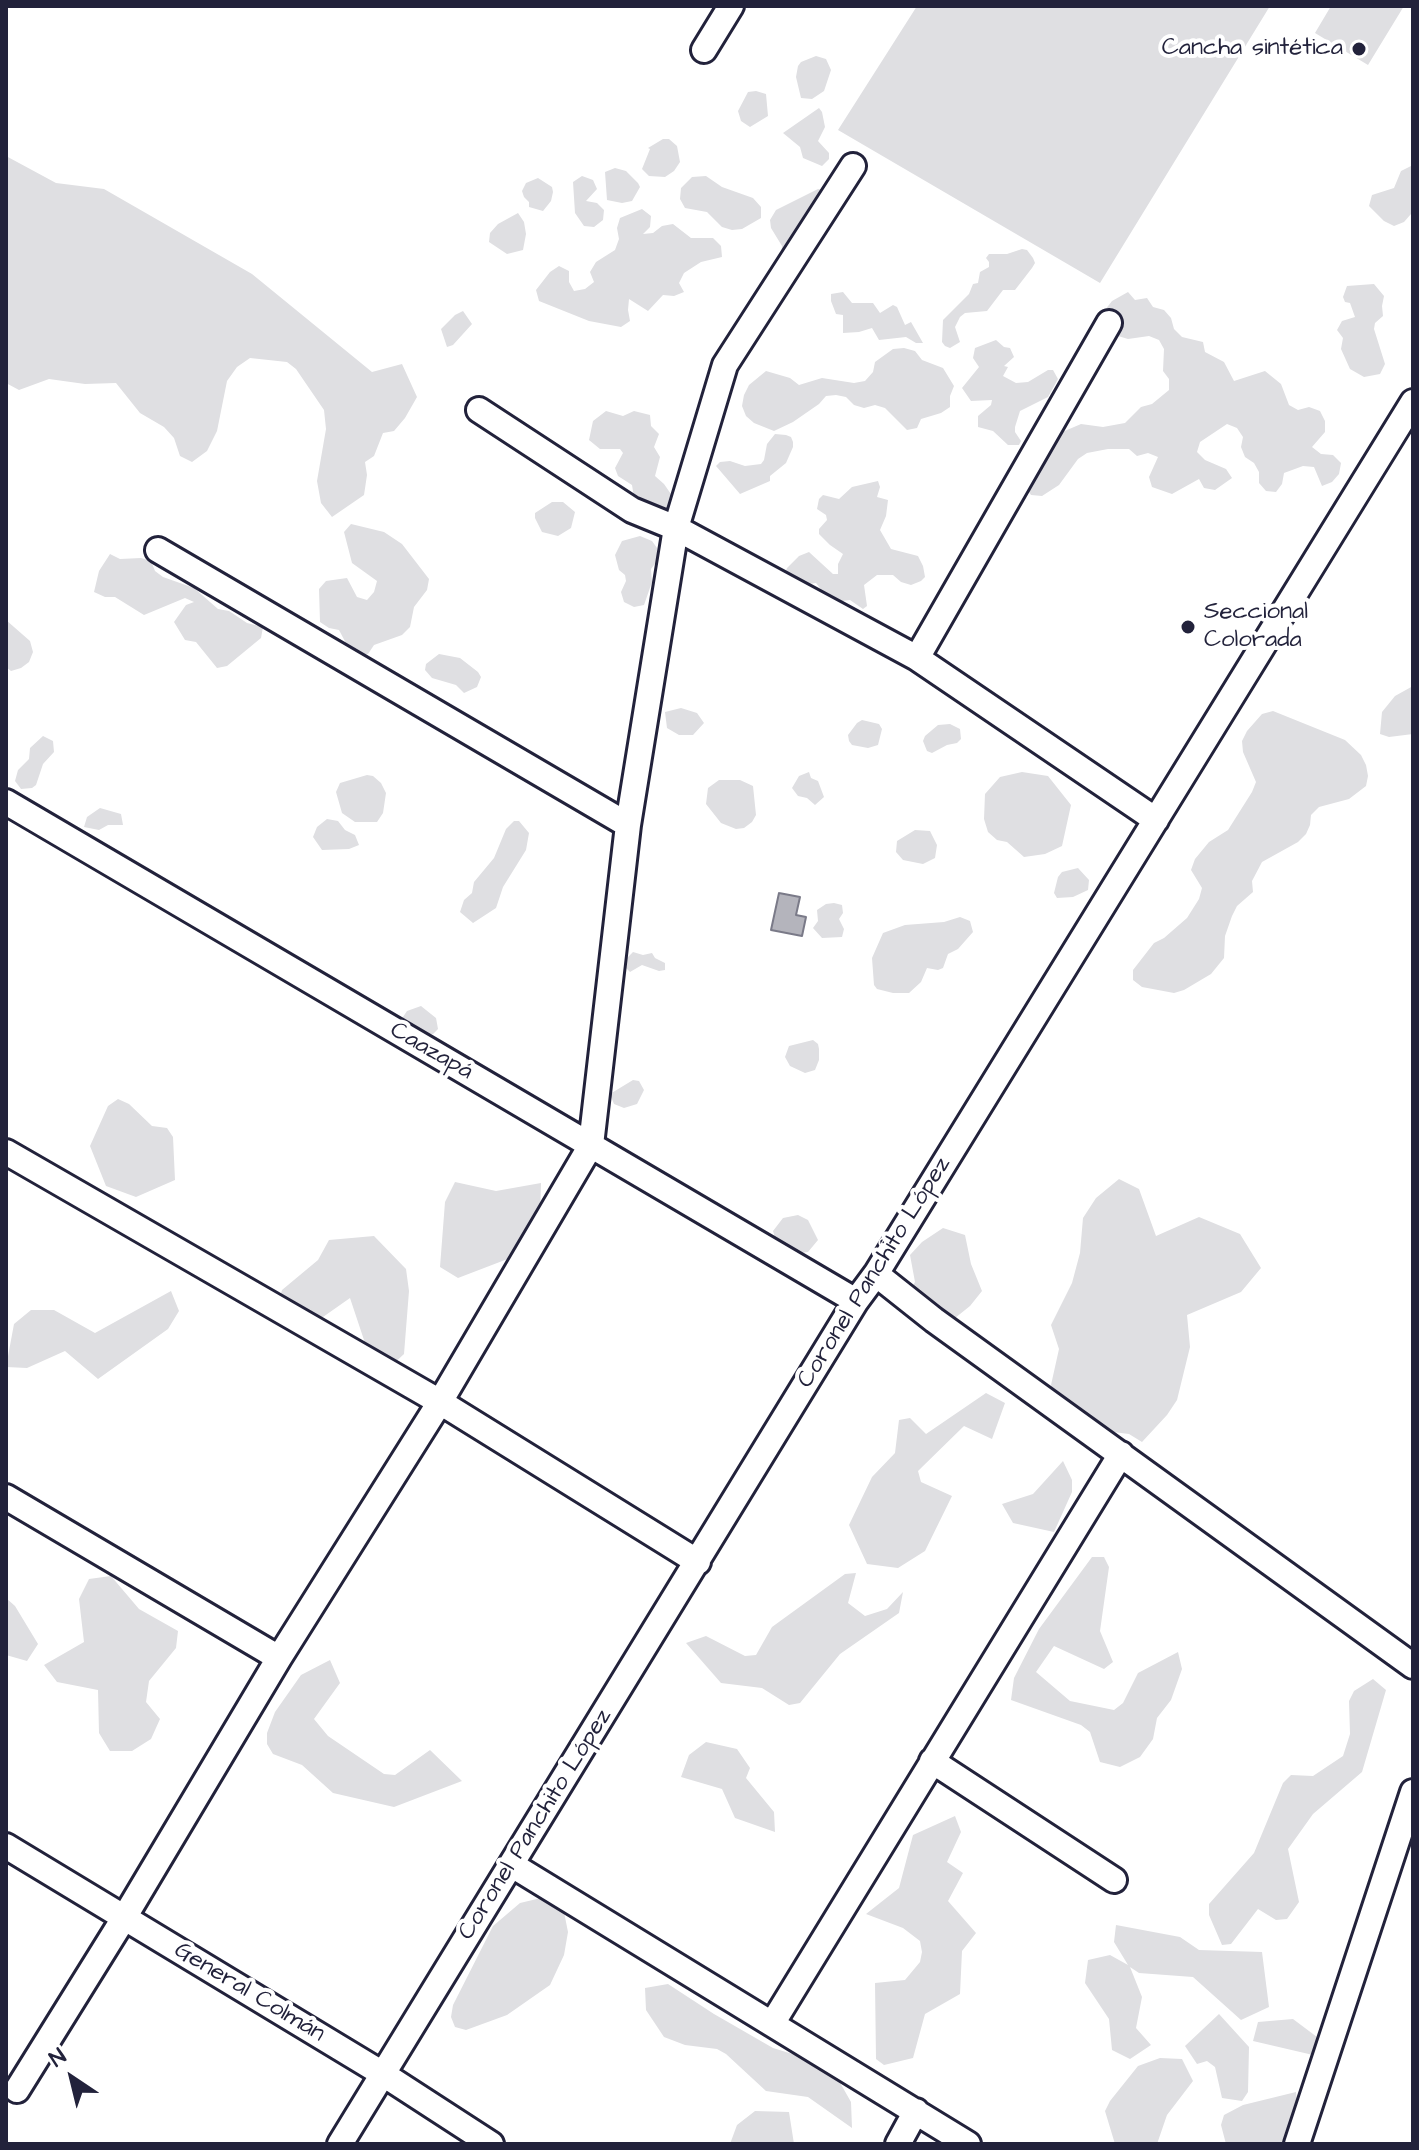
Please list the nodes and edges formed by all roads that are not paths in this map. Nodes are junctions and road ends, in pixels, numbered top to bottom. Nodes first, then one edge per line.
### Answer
1 (731, 6) edge
2 (704, 50) dead end
3 (853, 166) dead end
4 (1109, 323) dead end
5 (1413, 402) edge
6 (479, 410) dead end
7 (676, 528) junction
8 (158, 550) dead end
9 (917, 658) junction
10 (6, 802) edge
11 (1156, 820) junction
12 (628, 825) junction
13 (591, 1145) junction
14 (6, 1152) edge
15 (876, 1274) junction
16 (856, 1301) junction
17 (440, 1402) junction
18 (1121, 1454) junction
19 (6, 1497) edge
20 (698, 1562) junction
21 (279, 1658) junction
22 (1413, 1666) edge
23 (932, 1761) junction
24 (1413, 1792) edge
25 (6, 1846) edge
26 (512, 1865) junction
27 (1114, 1880) dead end
28 (124, 1918) junction
29 (772, 2024) junction
30 (383, 2074) junction
31 (17, 2090) dead end
32 (916, 2111) junction
33 (340, 2144) edge
34 (491, 2144) edge
35 (898, 2144) edge
36 (968, 2144) edge
37 (1297, 2144) edge

1 - 2 street
3 - 7 street
4 - 9 street
5 - 11 street, Coronel Panchito López
6 - 7 street
7 - 9 street
7 - 12 street
8 - 12 street
9 - 11 street
10 - 13 street, Caazapá
11 - 15 street, Coronel Panchito López
12 - 13 street
13 - 16 street, Caazapá
13 - 17 street
14 - 17 street
15 - 16 street, Coronel Panchito López
15 - 18 street
16 - 20 street, Coronel Panchito López
17 - 20 street
17 - 21 street
18 - 22 street
18 - 23 street
19 - 21 street
20 - 26 street, Coronel Panchito López
21 - 28 street
23 - 27 street
23 - 29 street
24 - 37 street
25 - 28 street, General Colmán
26 - 29 street
26 - 30 street, Coronel Panchito López
28 - 30 street, General Colmán
28 - 31 street
29 - 32 street
30 - 33 street, Coronel Panchito López
30 - 34 street, General Colmán
32 - 35 street
32 - 36 street

